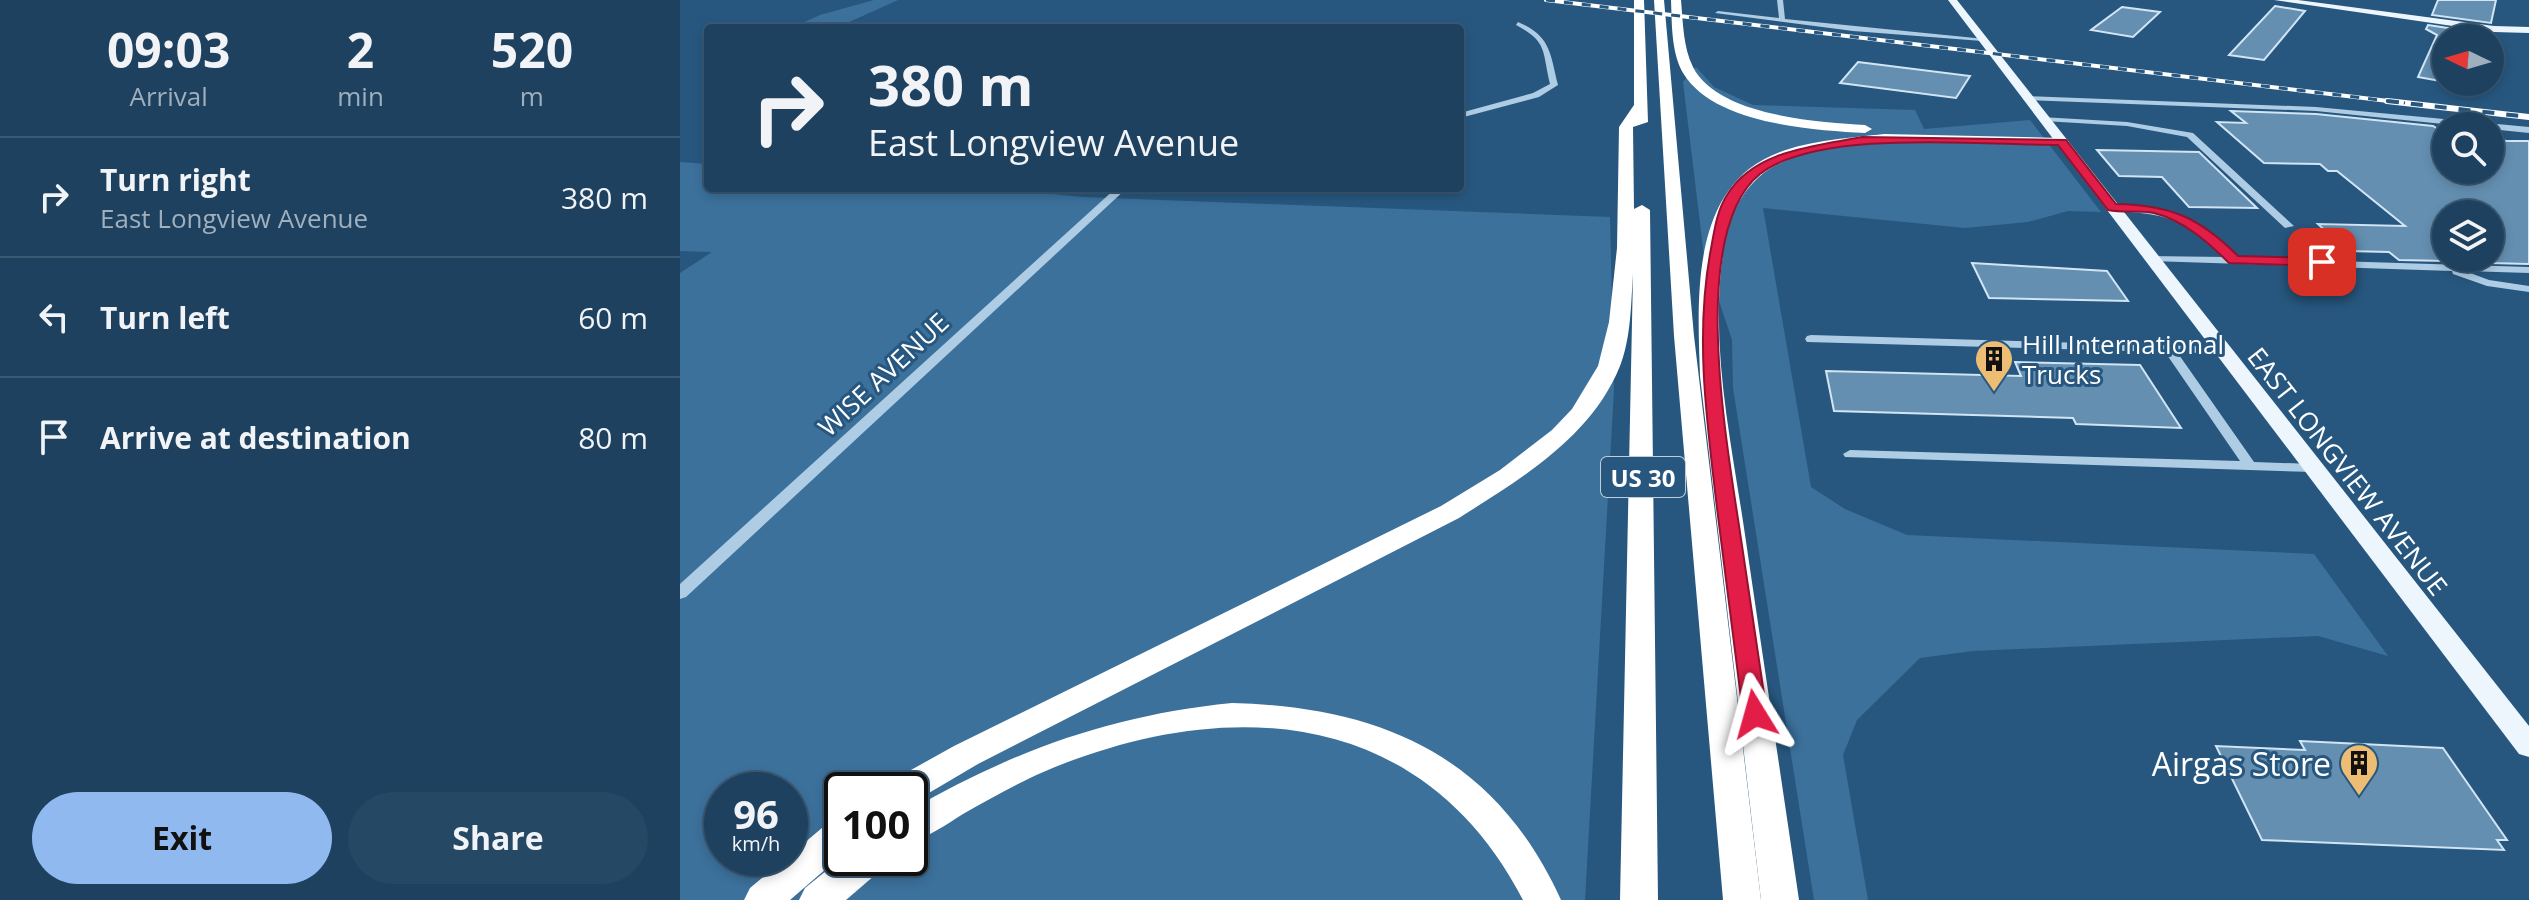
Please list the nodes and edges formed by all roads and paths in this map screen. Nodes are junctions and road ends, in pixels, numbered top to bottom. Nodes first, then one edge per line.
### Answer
1 (1628, 0) edge
2 (1639, 0) edge
3 (1659, 0) edge
4 (1676, 0) edge
5 (1780, 0) edge
6 (1952, 0) edge
7 (2278, 0) edge
8 (1718, 13) dead end
9 (1782, 19) junction
10 (1518, 24) dead end
11 (2529, 32) edge
12 (1982, 39) junction
13 (1650, 43) junction
14 (2027, 98) junction
15 (1640, 106) junction
16 (1464, 115) edge
17 (2529, 130) edge
18 (2054, 132) junction
19 (1118, 192) edge
20 (2113, 208) junction
21 (2289, 226) dead end
22 (2151, 258) junction
23 (2234, 260) junction
24 (2432, 267) edge
25 (2504, 269) edge
26 (2529, 270) edge
27 (2456, 272) edge
28 (2529, 289) edge
29 (1811, 339) dead end
30 (2168, 348) junction
31 (2222, 350) junction
32 (1850, 454) dead end
33 (2250, 466) junction
34 (2313, 468) junction
35 (680, 593) edge
36 (2529, 746) edge
37 (928, 777) edge
38 (928, 818) edge
39 (824, 848) edge
40 (847, 876) edge
41 (763, 900) edge
42 (818, 900) edge
43 (1542, 900) edge
44 (1639, 900) edge
45 (1742, 900) edge
46 (1780, 900) edge

1 - 13 highway
2 - 13 highway, US 30
3 - 13 highway, US 30
4 - 13 highway
5 - 9 street
6 - 12 main road, EAST LONGVIEW AVENUE
7 - 11 main road
8 - 9 street
9 - 12 street
10 - 16 street
12 - 14 main road, EAST LONGVIEW AVENUE
13 - 15 highway, US 30
13 - 18 highway
13 - 45 highway, US 30
14 - 17 street
14 - 18 main road, EAST LONGVIEW AVENUE
15 - 37 highway
15 - 44 highway, US 30
18 - 20 main road, EAST LONGVIEW AVENUE
18 - 21 street
18 - 46 highway
19 - 35 street, WISE AVENUE
20 - 22 main road, EAST LONGVIEW AVENUE
20 - 23 street
22 - 23 street
22 - 31 main road, EAST LONGVIEW AVENUE
23 - 24 street
25 - 26 street
27 - 28 street
29 - 30 street
30 - 31 street
30 - 33 street
31 - 34 main road, EAST LONGVIEW AVENUE
32 - 33 street
33 - 34 street
34 - 36 main road, EAST LONGVIEW AVENUE
38 - 43 highway
39 - 41 highway
40 - 42 highway

